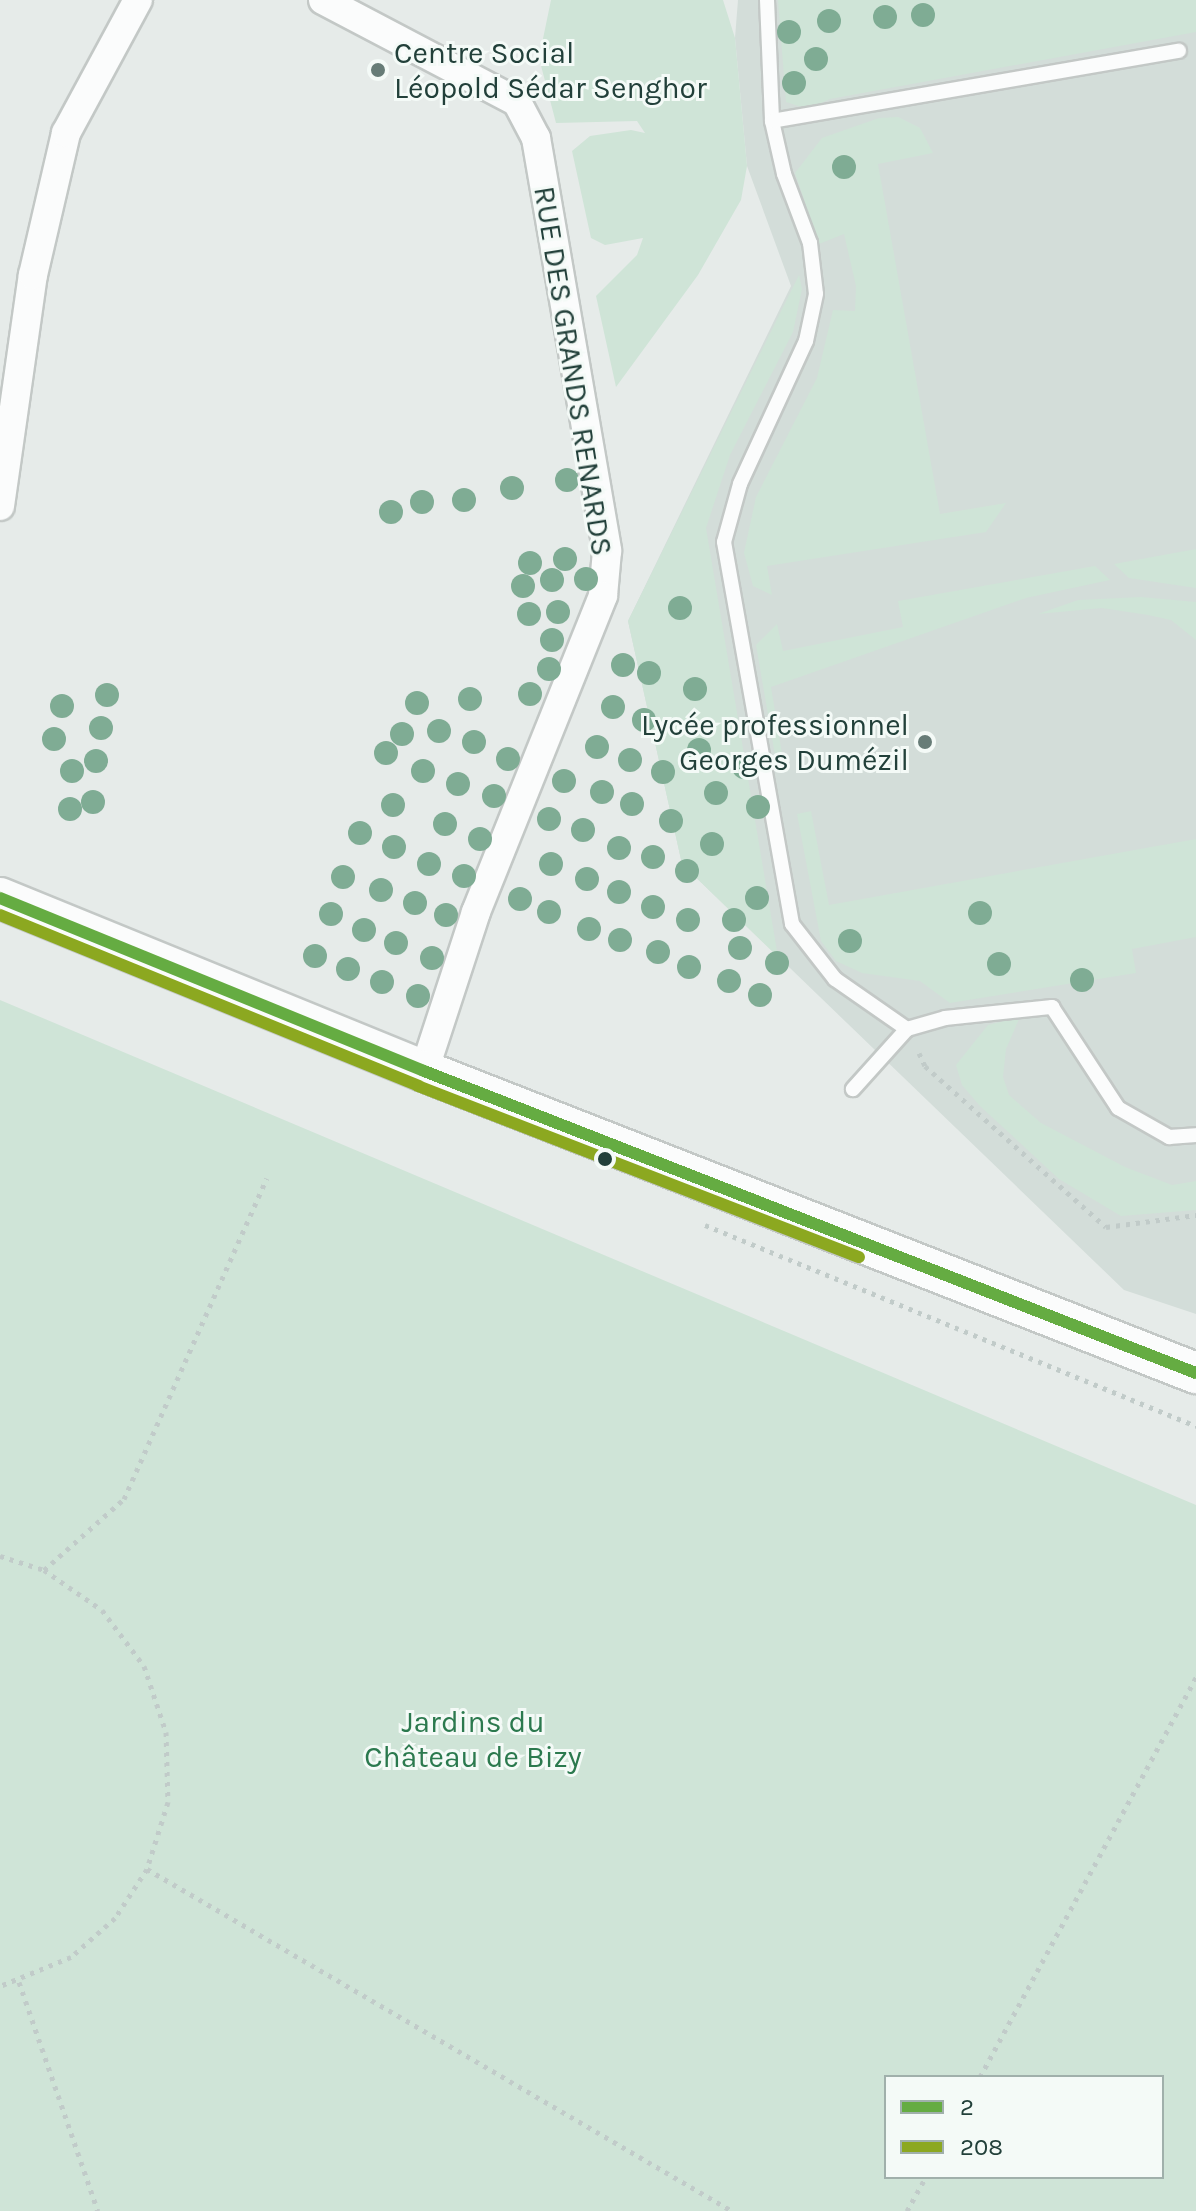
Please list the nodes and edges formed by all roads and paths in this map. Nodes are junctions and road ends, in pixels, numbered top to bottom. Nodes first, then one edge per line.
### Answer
1 (138, 0) edge
2 (323, 0) edge
3 (767, 0) edge
4 (1179, 51) dead end
5 (772, 121) junction
6 (0, 506) edge
7 (0, 898) edge
8 (907, 1029) junction
9 (424, 1071) junction
10 (853, 1089) dead end
11 (1196, 1135) edge
12 (267, 1178) dead end
13 (1196, 1215) edge
14 (1196, 1373) edge
15 (0, 1556) edge
16 (44, 1570) junction
17 (1196, 1677) edge
18 (147, 1869) junction
19 (19, 1982) junction
20 (0, 1986) edge
21 (981, 2075) edge
22 (925, 2179) edge
23 (98, 2211) edge
24 (732, 2211) edge
25 (907, 2211) edge

1 - 6 street
2 - 9 street, RUE DES GRANDS RENARDS
3 - 5 lane
4 - 5 lane
5 - 8 lane
7 - 9 street
8 - 10 lane
8 - 11 lane
8 - 13 path
9 - 14 street
12 - 16 path
15 - 16 path
16 - 18 path
17 - 21 path
18 - 19 path
18 - 24 path
19 - 20 path
19 - 23 path
22 - 25 path

